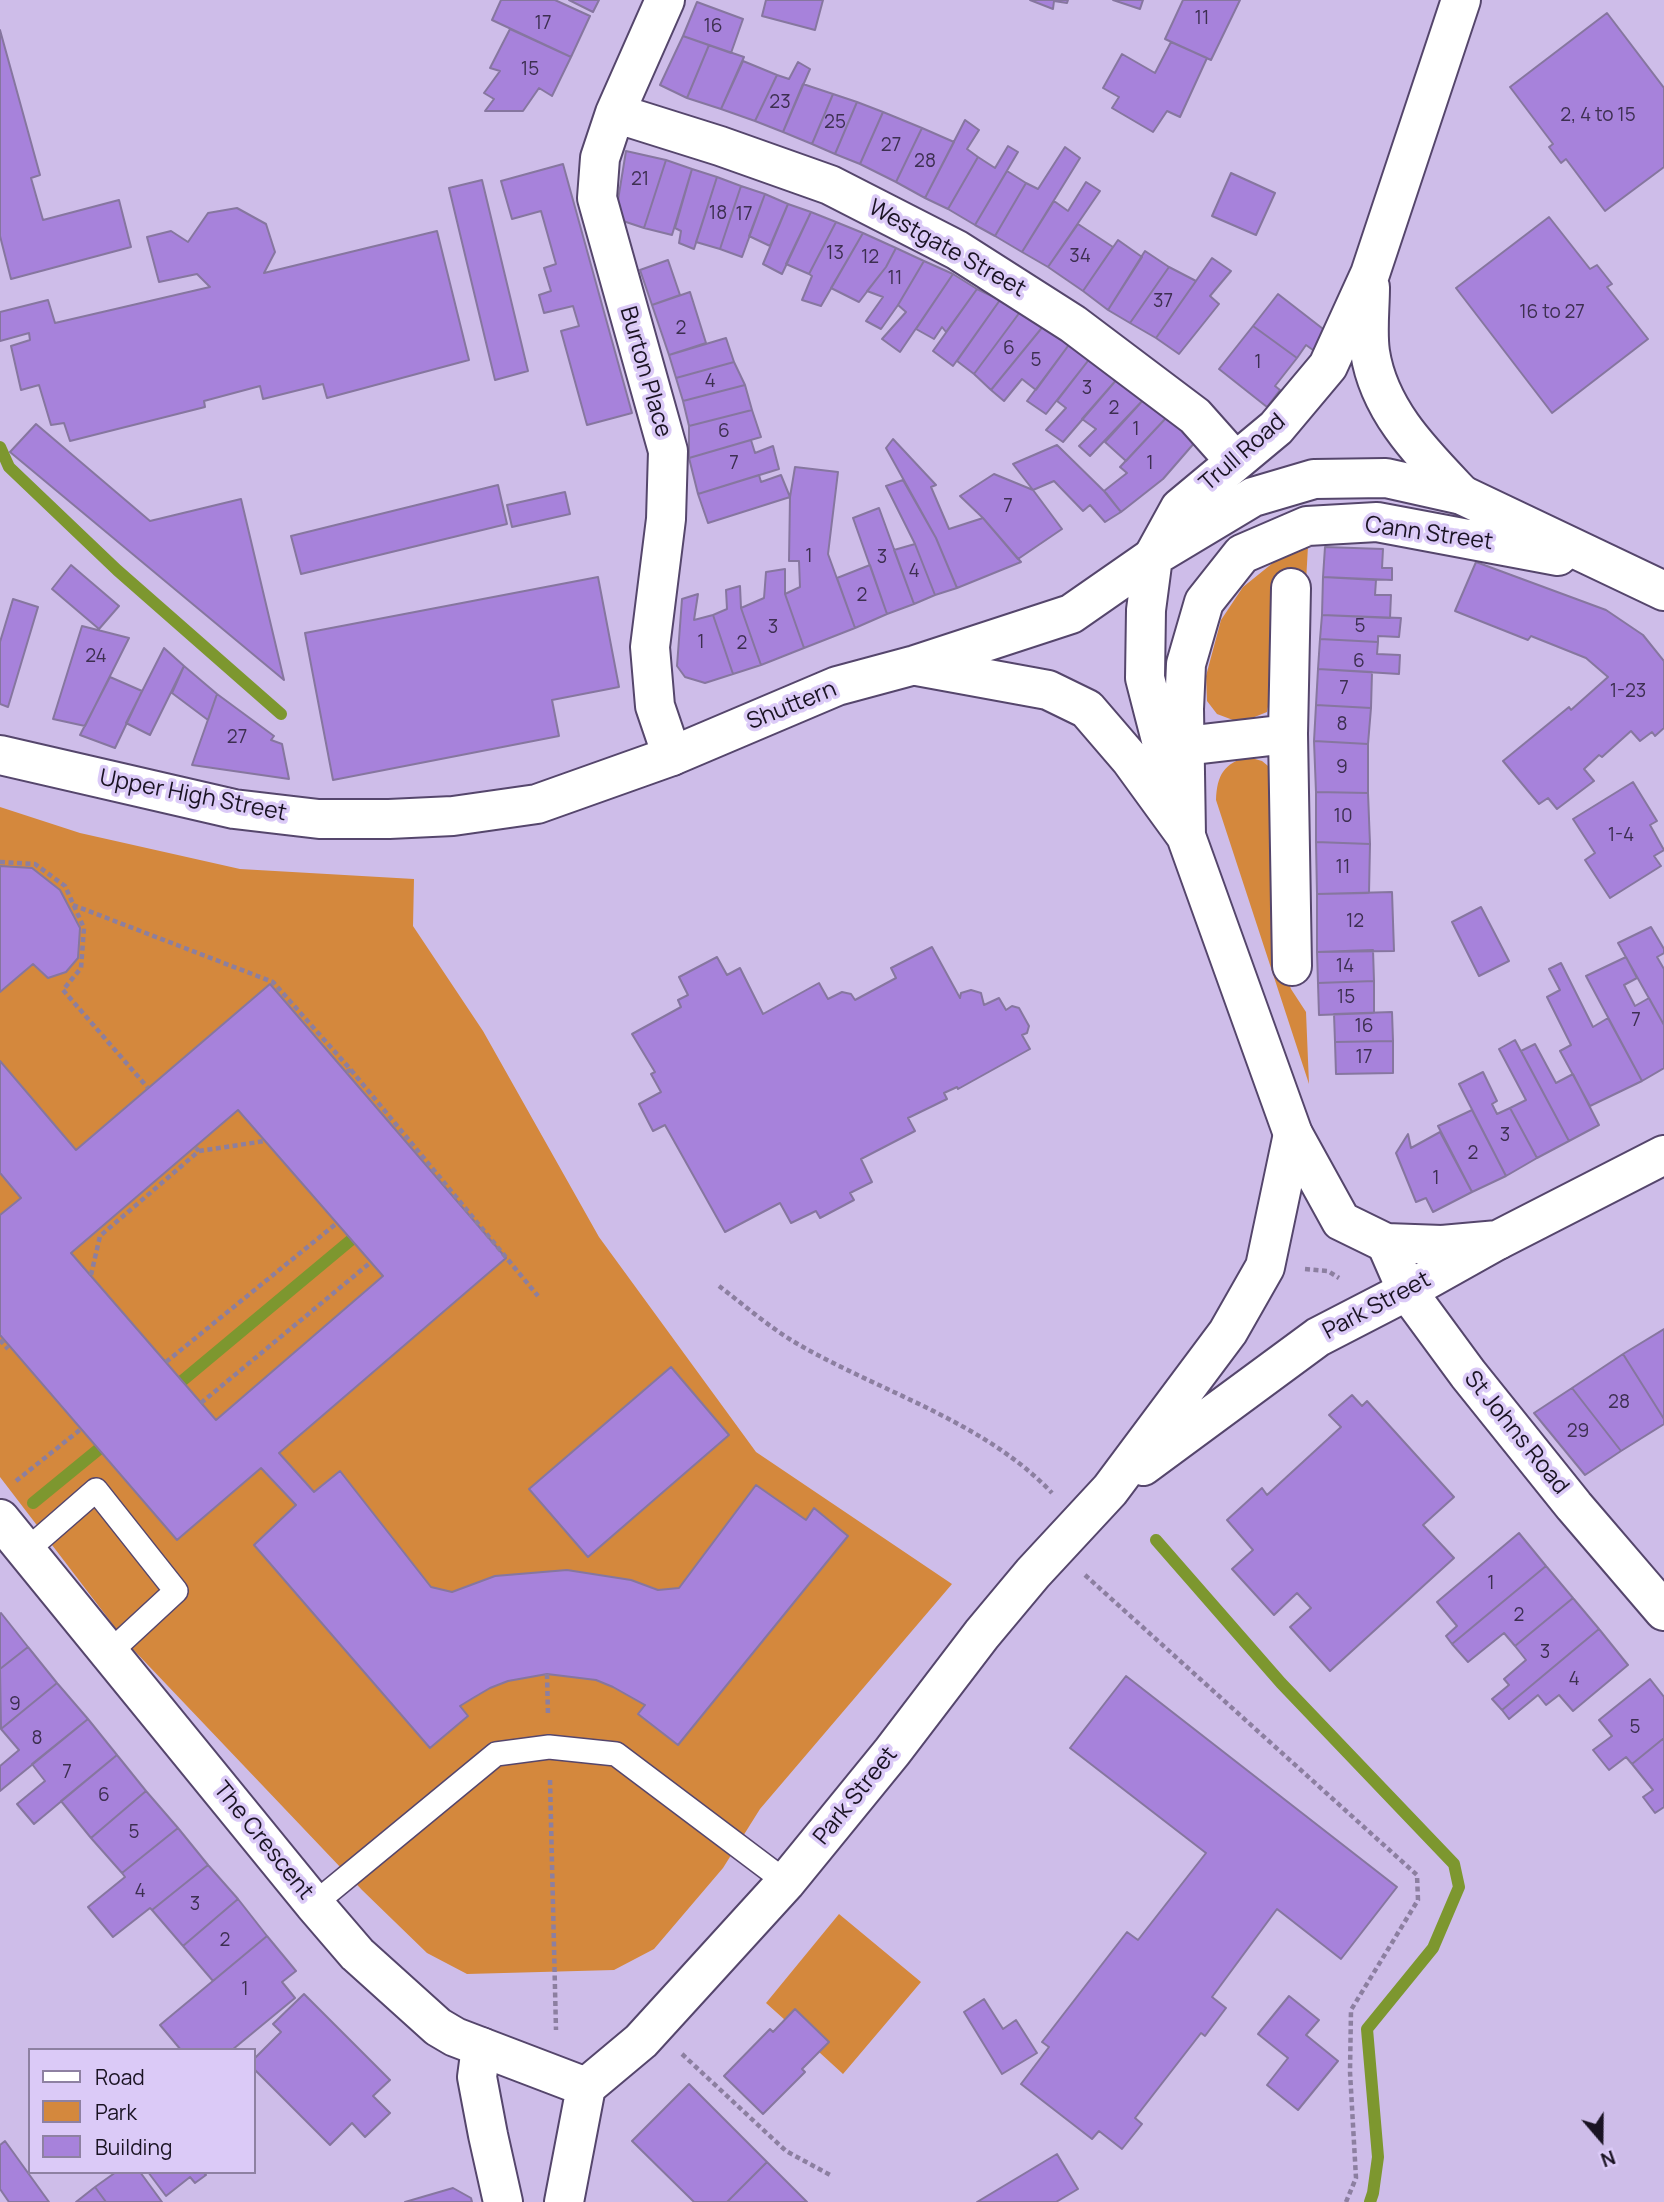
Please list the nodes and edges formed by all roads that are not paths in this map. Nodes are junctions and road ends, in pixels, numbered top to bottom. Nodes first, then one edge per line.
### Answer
1 (665, 0) edge
2 (1461, 0) edge
3 (615, 113) junction
4 (1370, 274) junction
5 (1236, 461) junction
6 (1462, 495) junction
7 (1153, 557) junction
8 (1618, 568) junction
9 (1291, 588) dead end
10 (1664, 591) edge
11 (915, 665) junction
12 (1288, 734) junction
13 (1185, 746) junction
14 (0, 755) edge
15 (672, 756) junction
16 (1186, 836) junction
17 (1292, 966) dead end
18 (1293, 1134) junction
19 (1664, 1155) edge
20 (1498, 1240) junction
21 (1386, 1243) junction
22 (1407, 1291) junction
23 (1110, 1490) junction
24 (5, 1502) edge
25 (26, 1551) junction
26 (1664, 1611) edge
27 (109, 1653) junction
28 (786, 1882) junction
29 (314, 1904) junction
30 (481, 2047) junction
31 (571, 2081) junction
32 (503, 2202) edge
33 (564, 2202) edge

1 - 3 street, Burton Place
2 - 4 street, Trull Road
3 - 5 street, Westgate Street
3 - 15 street, Burton Place
4 - 5 street, Trull Road
4 - 6 street, Trull Road
5 - 7 street, Trull Road
6 - 7 street, Shuttern
6 - 8 street
7 - 11 street, Shuttern
7 - 16 street
8 - 10 street
8 - 13 street, Cann Street
9 - 12 street
11 - 15 street, Shuttern
11 - 16 street
12 - 13 street
12 - 17 street
13 - 16 street, Cann Street
14 - 15 street, Upper High Street
16 - 18 street, Cann Street
18 - 21 street, Cann Street
18 - 23 street, Park Street
19 - 20 street, Park Street
20 - 21 street
20 - 22 street, Park Street
21 - 22 street, St Johns Road
22 - 23 street, Park Street
22 - 26 street, St Johns Road
23 - 28 street, Park Street
24 - 25 street, The Crescent
25 - 27 street, The Crescent
25 - 27 lane
27 - 29 street, The Crescent
28 - 29 lane
28 - 31 street, Park Street
29 - 30 street, The Crescent
30 - 31 street, The Crescent
30 - 32 street
31 - 33 street

